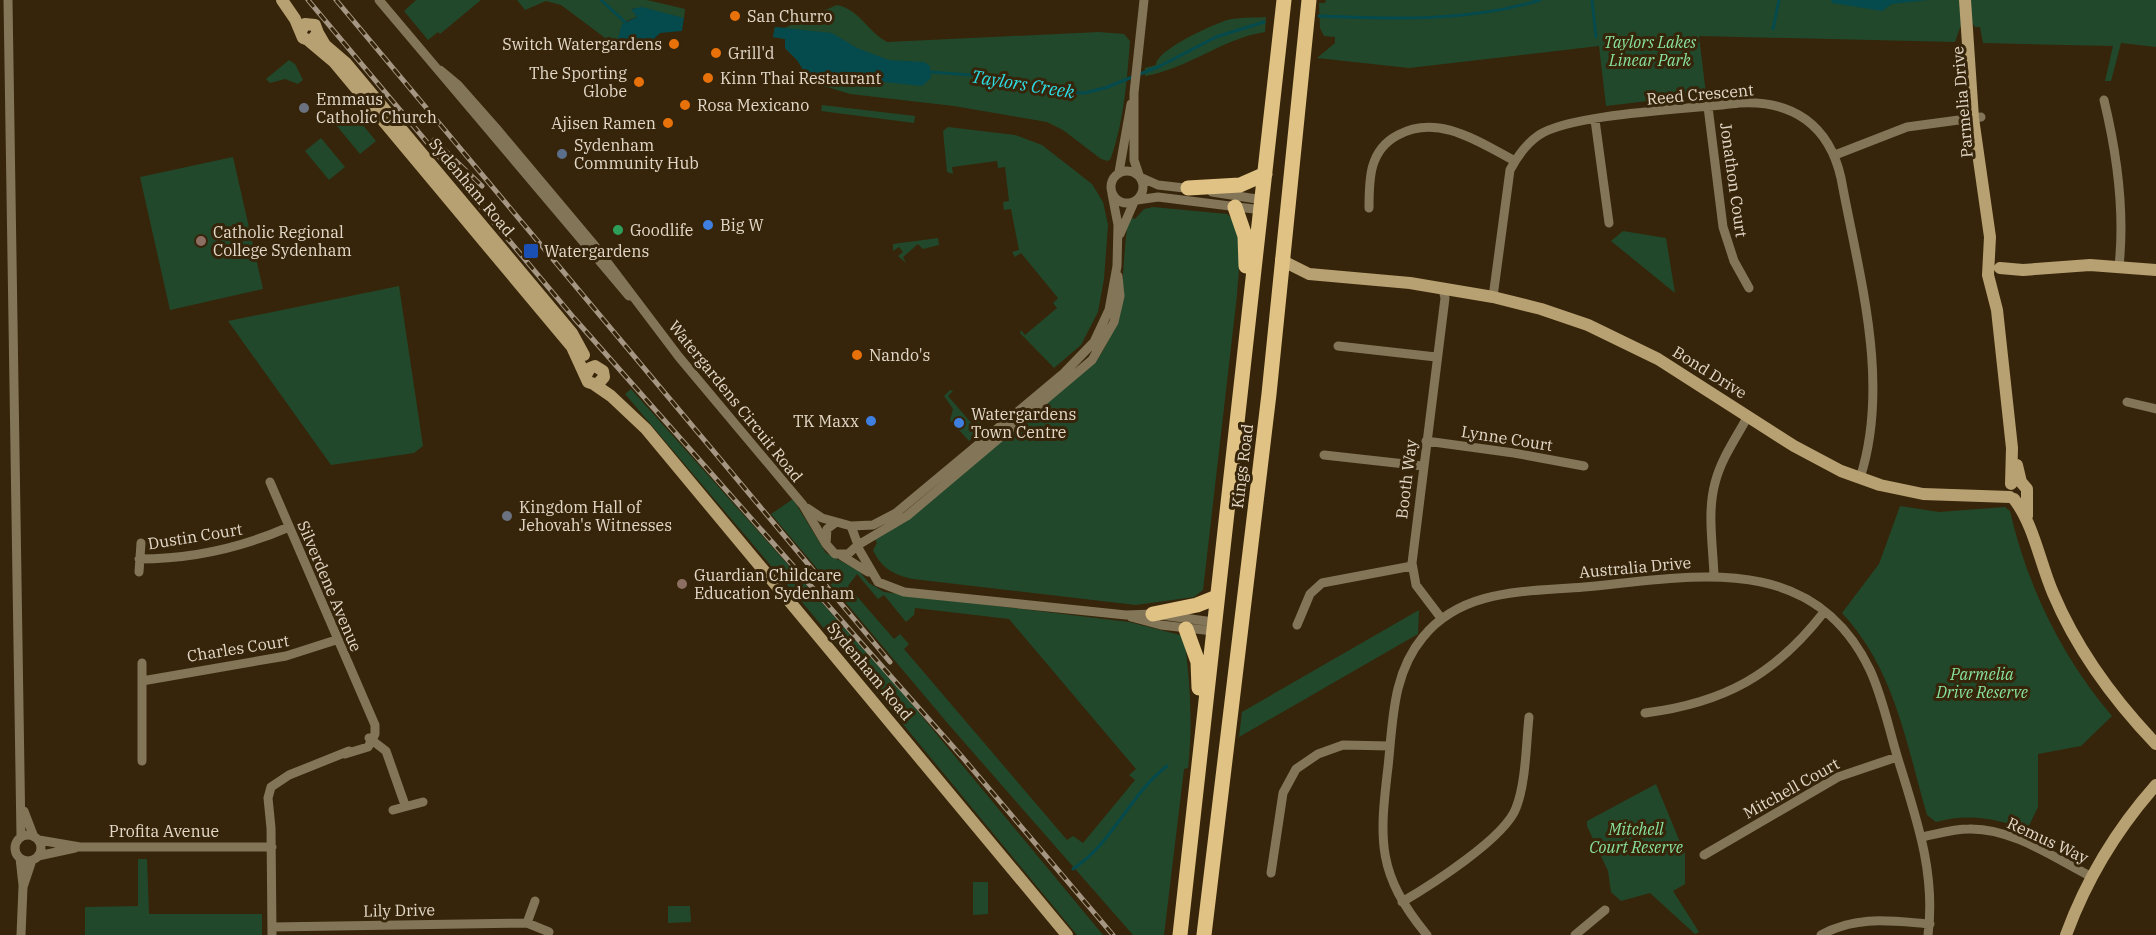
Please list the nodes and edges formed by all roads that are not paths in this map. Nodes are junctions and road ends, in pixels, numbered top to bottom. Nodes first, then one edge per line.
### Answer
1 (8, 0) edge
2 (282, 0) edge
3 (292, 0) edge
4 (379, 0) edge
5 (1144, 0) edge
6 (1284, 0) edge
7 (1309, 0) edge
8 (1966, 6) edge
9 (309, 32) junction
10 (5, 78) edge
11 (1134, 93) junction
12 (2104, 100) dead end
13 (1708, 107) junction
14 (1977, 118) junction
15 (1595, 120) junction
16 (1835, 155) junction
17 (1515, 161) junction
18 (1119, 172) junction
19 (1265, 174) junction
20 (1139, 176) junction
21 (1188, 188) junction
22 (1112, 194) junction
23 (1135, 201) junction
24 (1262, 205) junction
25 (1235, 207) junction
26 (1369, 208) dead end
27 (1286, 210) junction
28 (1609, 223) dead end
29 (1119, 239) junction
30 (1281, 260) junction
31 (1117, 266) junction
32 (2119, 266) junction
33 (2156, 270) edge
34 (1309, 274) junction
35 (1996, 274) junction
36 (1280, 282) junction
37 (1749, 288) dead end
38 (1443, 289) junction
39 (1493, 297) junction
40 (1249, 311) junction
41 (1338, 346) dead end
42 (1436, 357) junction
43 (2127, 402) dead end
44 (2156, 409) edge
45 (1748, 416) junction
46 (1426, 441) junction
47 (1324, 455) dead end
48 (1423, 466) junction
49 (1584, 466) dead end
50 (1860, 478) junction
51 (270, 482) dead end
52 (2015, 490) junction
53 (802, 505) junction
54 (835, 523) junction
55 (851, 526) junction
56 (289, 527) junction
57 (141, 543) dead end
58 (826, 544) junction
59 (857, 546) junction
60 (839, 555) junction
61 (140, 560) junction
62 (1412, 566) junction
63 (139, 572) dead end
64 (1714, 576) junction
65 (874, 577) junction
66 (1217, 597) junction
67 (1824, 612) junction
68 (1153, 614) junction
69 (1126, 615) junction
70 (1442, 618) junction
71 (1297, 625) dead end
72 (1213, 627) junction
73 (1186, 629) junction
74 (1241, 632) junction
75 (336, 640) junction
76 (142, 663) dead end
77 (142, 681) junction
78 (1645, 712) dead end
79 (1529, 717) dead end
80 (371, 740) junction
81 (1202, 742) junction
82 (2156, 744) edge
83 (1390, 746) junction
84 (1897, 757) junction
85 (142, 761) dead end
86 (2156, 784) edge
87 (423, 802) dead end
88 (405, 805) junction
89 (22, 806) junction
90 (393, 810) dead end
91 (21, 837) junction
92 (1922, 837) junction
93 (36, 838) junction
94 (272, 845) junction
95 (80, 847) junction
96 (1704, 855) dead end
97 (20, 858) junction
98 (35, 858) junction
99 (1271, 873) dead end
100 (2090, 876) junction
101 (23, 887) junction
102 (535, 901) dead end
103 (1402, 902) junction
104 (1605, 910) dead end
105 (527, 923) junction
106 (1930, 924) junction
107 (272, 931) edge
108 (549, 932) dead end
109 (21, 935) edge
110 (1067, 935) edge
111 (1180, 935) edge
112 (1204, 935) edge
113 (1427, 935) edge
114 (1575, 935) edge
115 (1821, 935) edge
116 (1928, 935) edge
117 (2066, 935) edge

1 - 10 street
2 - 9 street, Sydenham Road
3 - 9 street, Sydenham Road
4 - 53 street, Watergardens Circuit Road
5 - 11 street
6 - 19 main road, Kings Road
7 - 27 main road, Kings Road
8 - 14 street, Parmelia Drive
9 - 110 street, Sydenham Road
10 - 89 street
11 - 18 street
11 - 20 street
12 - 32 street
13 - 15 street, Reed Crescent
13 - 16 street, Reed Crescent
13 - 37 street, Jonathon Court
14 - 16 street
14 - 35 street, Parmelia Drive
15 - 17 street, Reed Crescent
15 - 28 street
16 - 50 street, Reed Crescent
17 - 26 street
17 - 39 street, Reed Crescent
18 - 20 street
18 - 22 street
19 - 21 main road
19 - 24 main road, Kings Road
20 - 21 street
20 - 23 street
21 - 24 street
22 - 23 street
22 - 29 street
23 - 25 street
23 - 29 street
24 - 25 street
24 - 27 main road
24 - 40 main road, Kings Road
25 - 40 main road
27 - 30 main road, Kings Road
29 - 31 street
30 - 34 street
30 - 36 main road, Kings Road
31 - 55 street
31 - 59 street
32 - 33 street
32 - 35 street
34 - 36 street
34 - 38 street, Bond Drive
35 - 52 street, Parmelia Drive
36 - 74 main road, Kings Road
38 - 39 street, Bond Drive
38 - 42 street, Booth Way
39 - 45 street, Bond Drive
40 - 66 main road, Kings Road
41 - 42 street
42 - 46 street, Booth Way
43 - 44 street
45 - 50 street, Bond Drive
45 - 64 street
46 - 48 street, Booth Way
46 - 49 street, Lynne Court
47 - 48 street
48 - 62 street, Booth Way
50 - 52 street, Bond Drive
51 - 56 street, Silverdene Avenue
52 - 82 street, Parmelia Drive
53 - 54 street, Watergardens Circuit Road
53 - 58 street, Watergardens Circuit Road
54 - 55 street
54 - 58 street
55 - 59 street
56 - 61 street, Dustin Court
56 - 75 street, Silverdene Avenue
57 - 61 street, Dustin Court
58 - 60 street
59 - 60 street
59 - 65 street
60 - 65 street
61 - 63 street, Dustin Court
62 - 70 street, Booth Way
62 - 71 street
64 - 67 street, Australia Drive
64 - 70 street, Australia Drive
65 - 69 street
66 - 68 main road
66 - 72 main road, Kings Road
67 - 78 street
67 - 84 street, Australia Drive
68 - 69 street
68 - 72 street
69 - 73 street
70 - 83 street, Australia Drive
72 - 73 street
72 - 74 main road
72 - 81 main road, Kings Road
73 - 81 main road
74 - 112 main road, Kings Road
75 - 77 street, Charles Court
75 - 80 street, Silverdene Avenue
76 - 77 street
77 - 85 street
79 - 103 street
80 - 88 street
80 - 94 street
81 - 111 main road, Kings Road
83 - 99 street
83 - 103 street, Australia Drive
84 - 92 street, Australia Drive
84 - 96 street, Mitchell Court
86 - 100 street
87 - 88 street
88 - 90 street
89 - 91 street
89 - 93 street
91 - 93 street
91 - 97 street
92 - 100 street, Remus Way
92 - 106 street, Australia Drive
93 - 95 street, Profita Avenue
93 - 98 street
94 - 95 street, Profita Avenue
94 - 107 street
95 - 98 street, Profita Avenue
97 - 98 street
97 - 101 street
98 - 101 street
100 - 117 street
101 - 109 street
102 - 105 street
103 - 113 street, Australia Drive
104 - 114 street
105 - 107 street, Lily Drive
105 - 108 street, Lily Drive
106 - 115 street
106 - 116 street, Australia Drive

